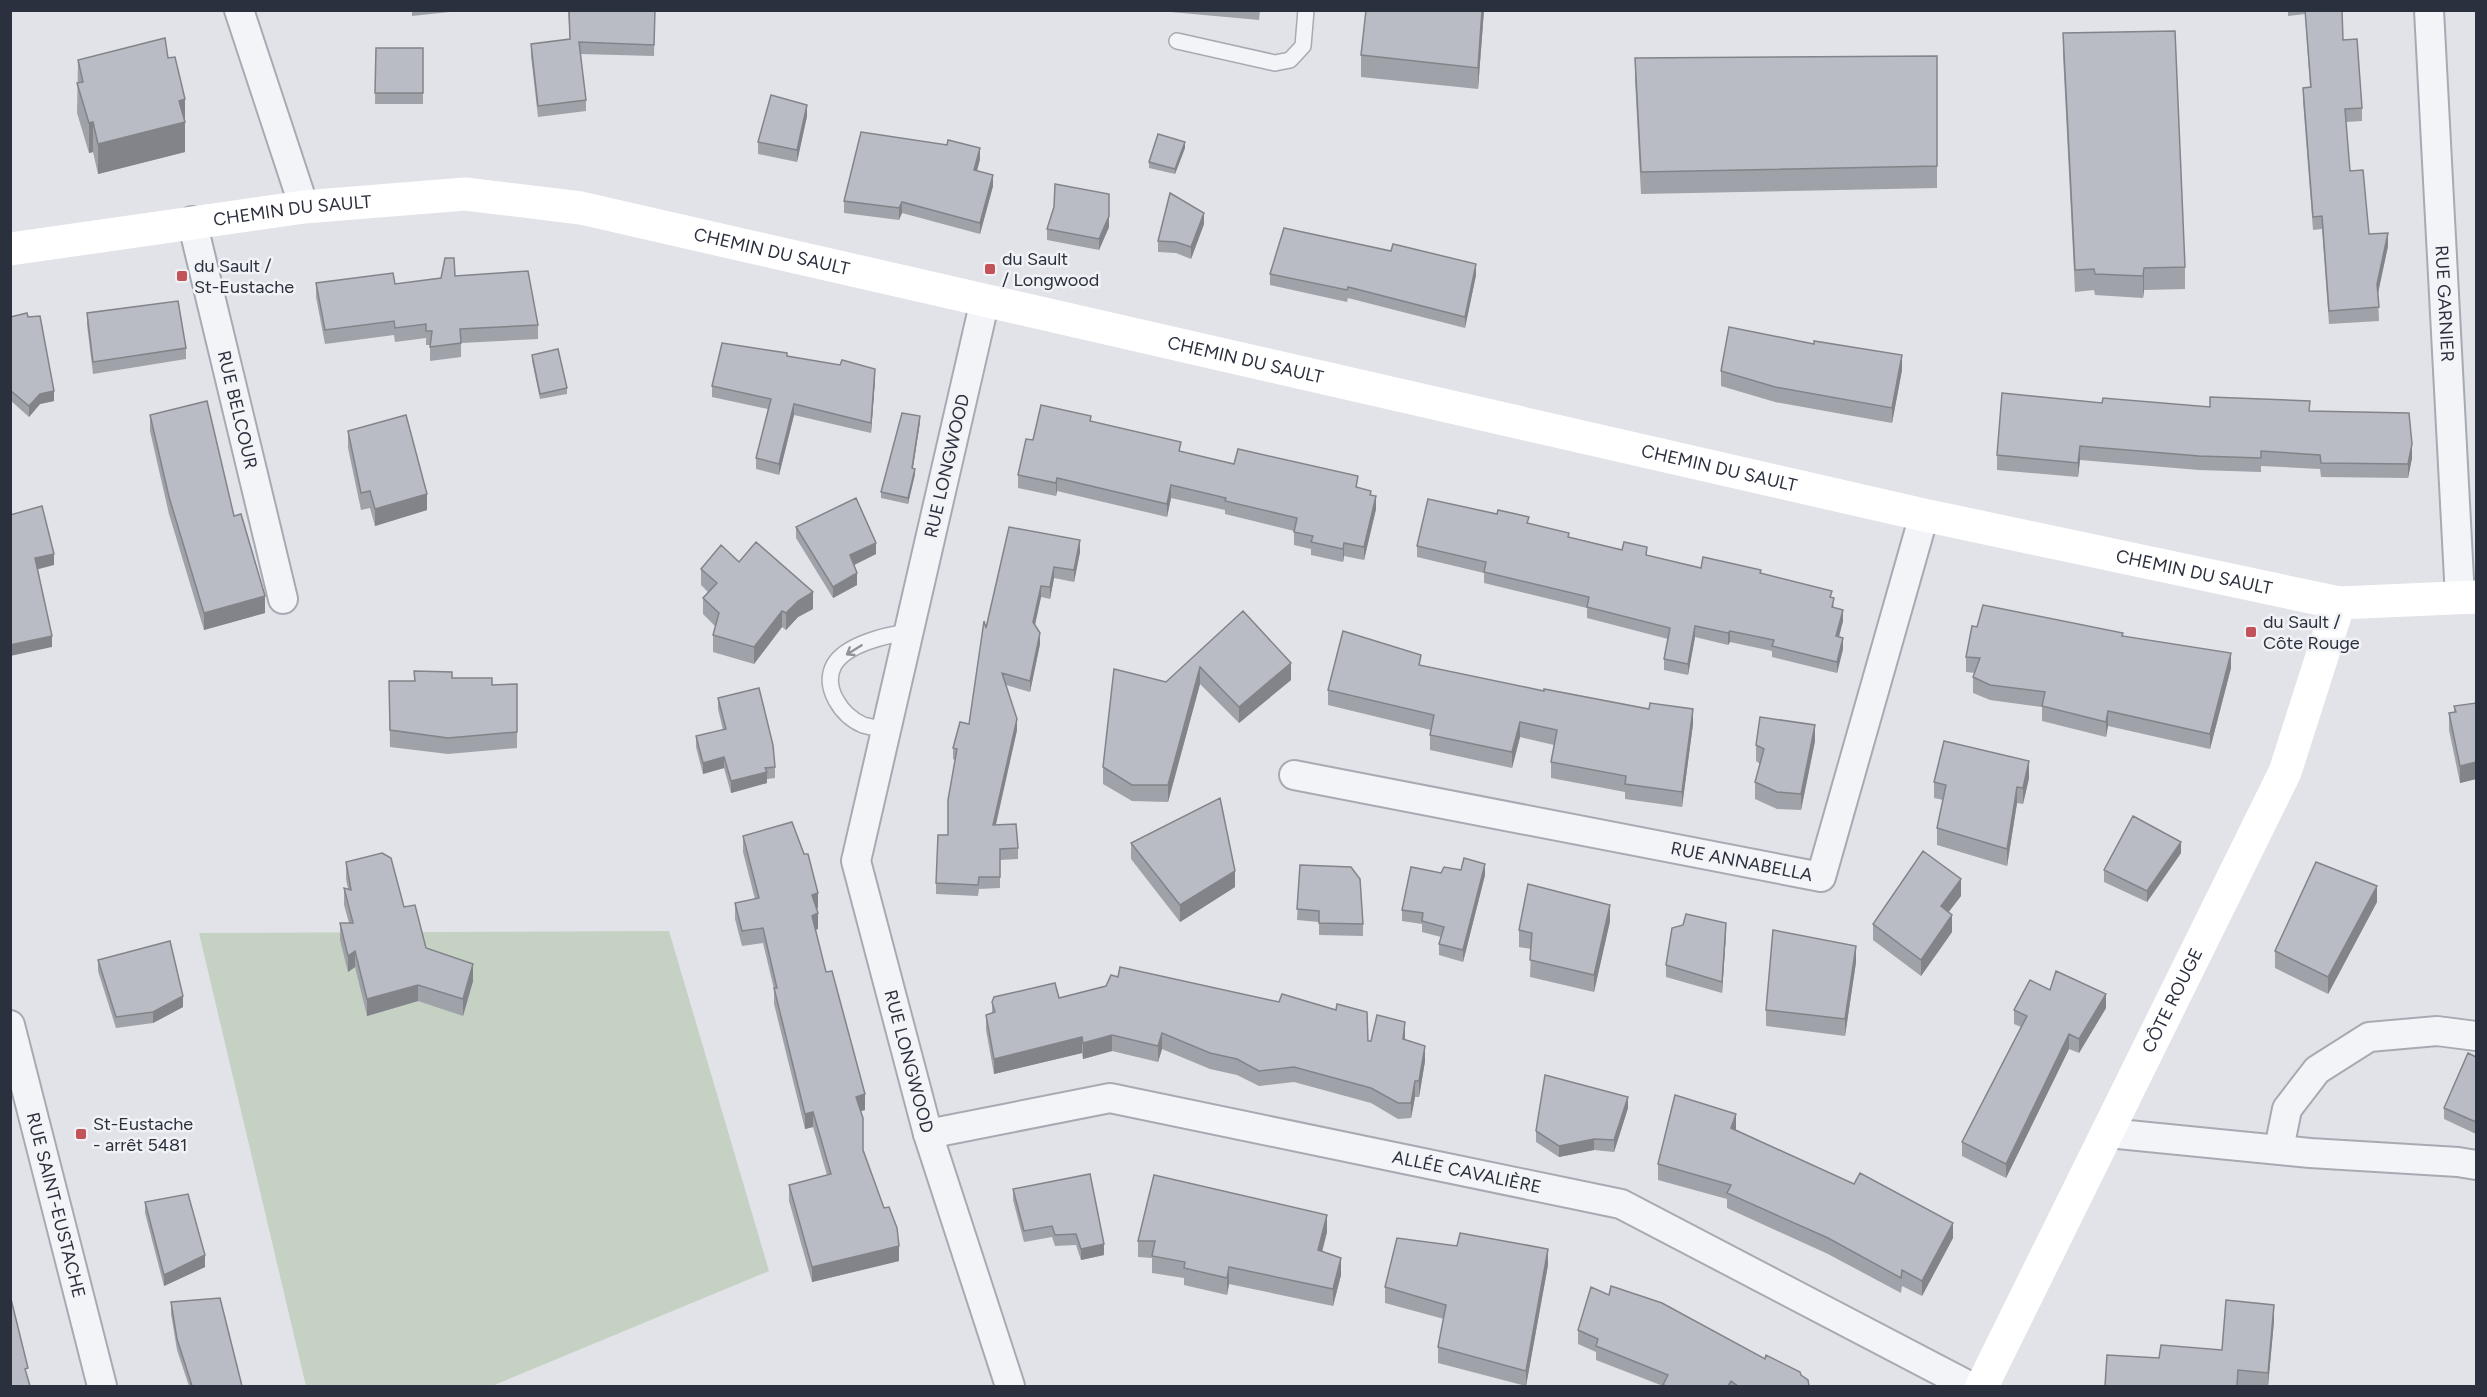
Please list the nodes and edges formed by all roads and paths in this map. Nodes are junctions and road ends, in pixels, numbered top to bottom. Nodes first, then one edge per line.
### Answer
1 (239, 10) edge
2 (1306, 10) edge
3 (2429, 10) edge
4 (1178, 41) dead end
5 (304, 207) junction
6 (192, 221) junction
7 (10, 249) edge
8 (985, 300) junction
9 (1924, 515) junction
10 (2468, 598) edge
11 (283, 599) dead end
12 (2339, 603) junction
13 (908, 632) junction
14 (886, 730) junction
15 (1294, 775) dead end
16 (10, 1025) edge
17 (2476, 1036) edge
18 (2108, 1133) junction
19 (928, 1134) junction
20 (2279, 1149) junction
21 (2476, 1165) edge
22 (102, 1386) edge
23 (1010, 1386) edge
24 (1969, 1386) edge
25 (1983, 1386) edge

1 - 5 street
2 - 4 lane
3 - 10 street, RUE GARNIER
5 - 6 street, CHEMIN DU SAULT
5 - 8 street, CHEMIN DU SAULT
6 - 7 street, CHEMIN DU SAULT
6 - 11 street, RUE BELCOUR
8 - 9 street, CHEMIN DU SAULT
8 - 13 street, RUE LONGWOOD
9 - 12 street, CHEMIN DU SAULT
9 - 15 street, RUE ANNABELLA
10 - 12 street, CHEMIN DU SAULT
12 - 18 street, CÔTE ROUGE
13 - 14 street, RUE LONGWOOD
13 -> 14 lane
14 - 19 street, RUE LONGWOOD
16 - 22 street, RUE SAINT-EUSTACHE
17 - 20 street
18 - 20 street
18 - 25 street, CÔTE ROUGE
19 - 23 street, RUE LONGWOOD
19 - 24 street, ALLÉE CAVALIÈRE
20 - 21 street

